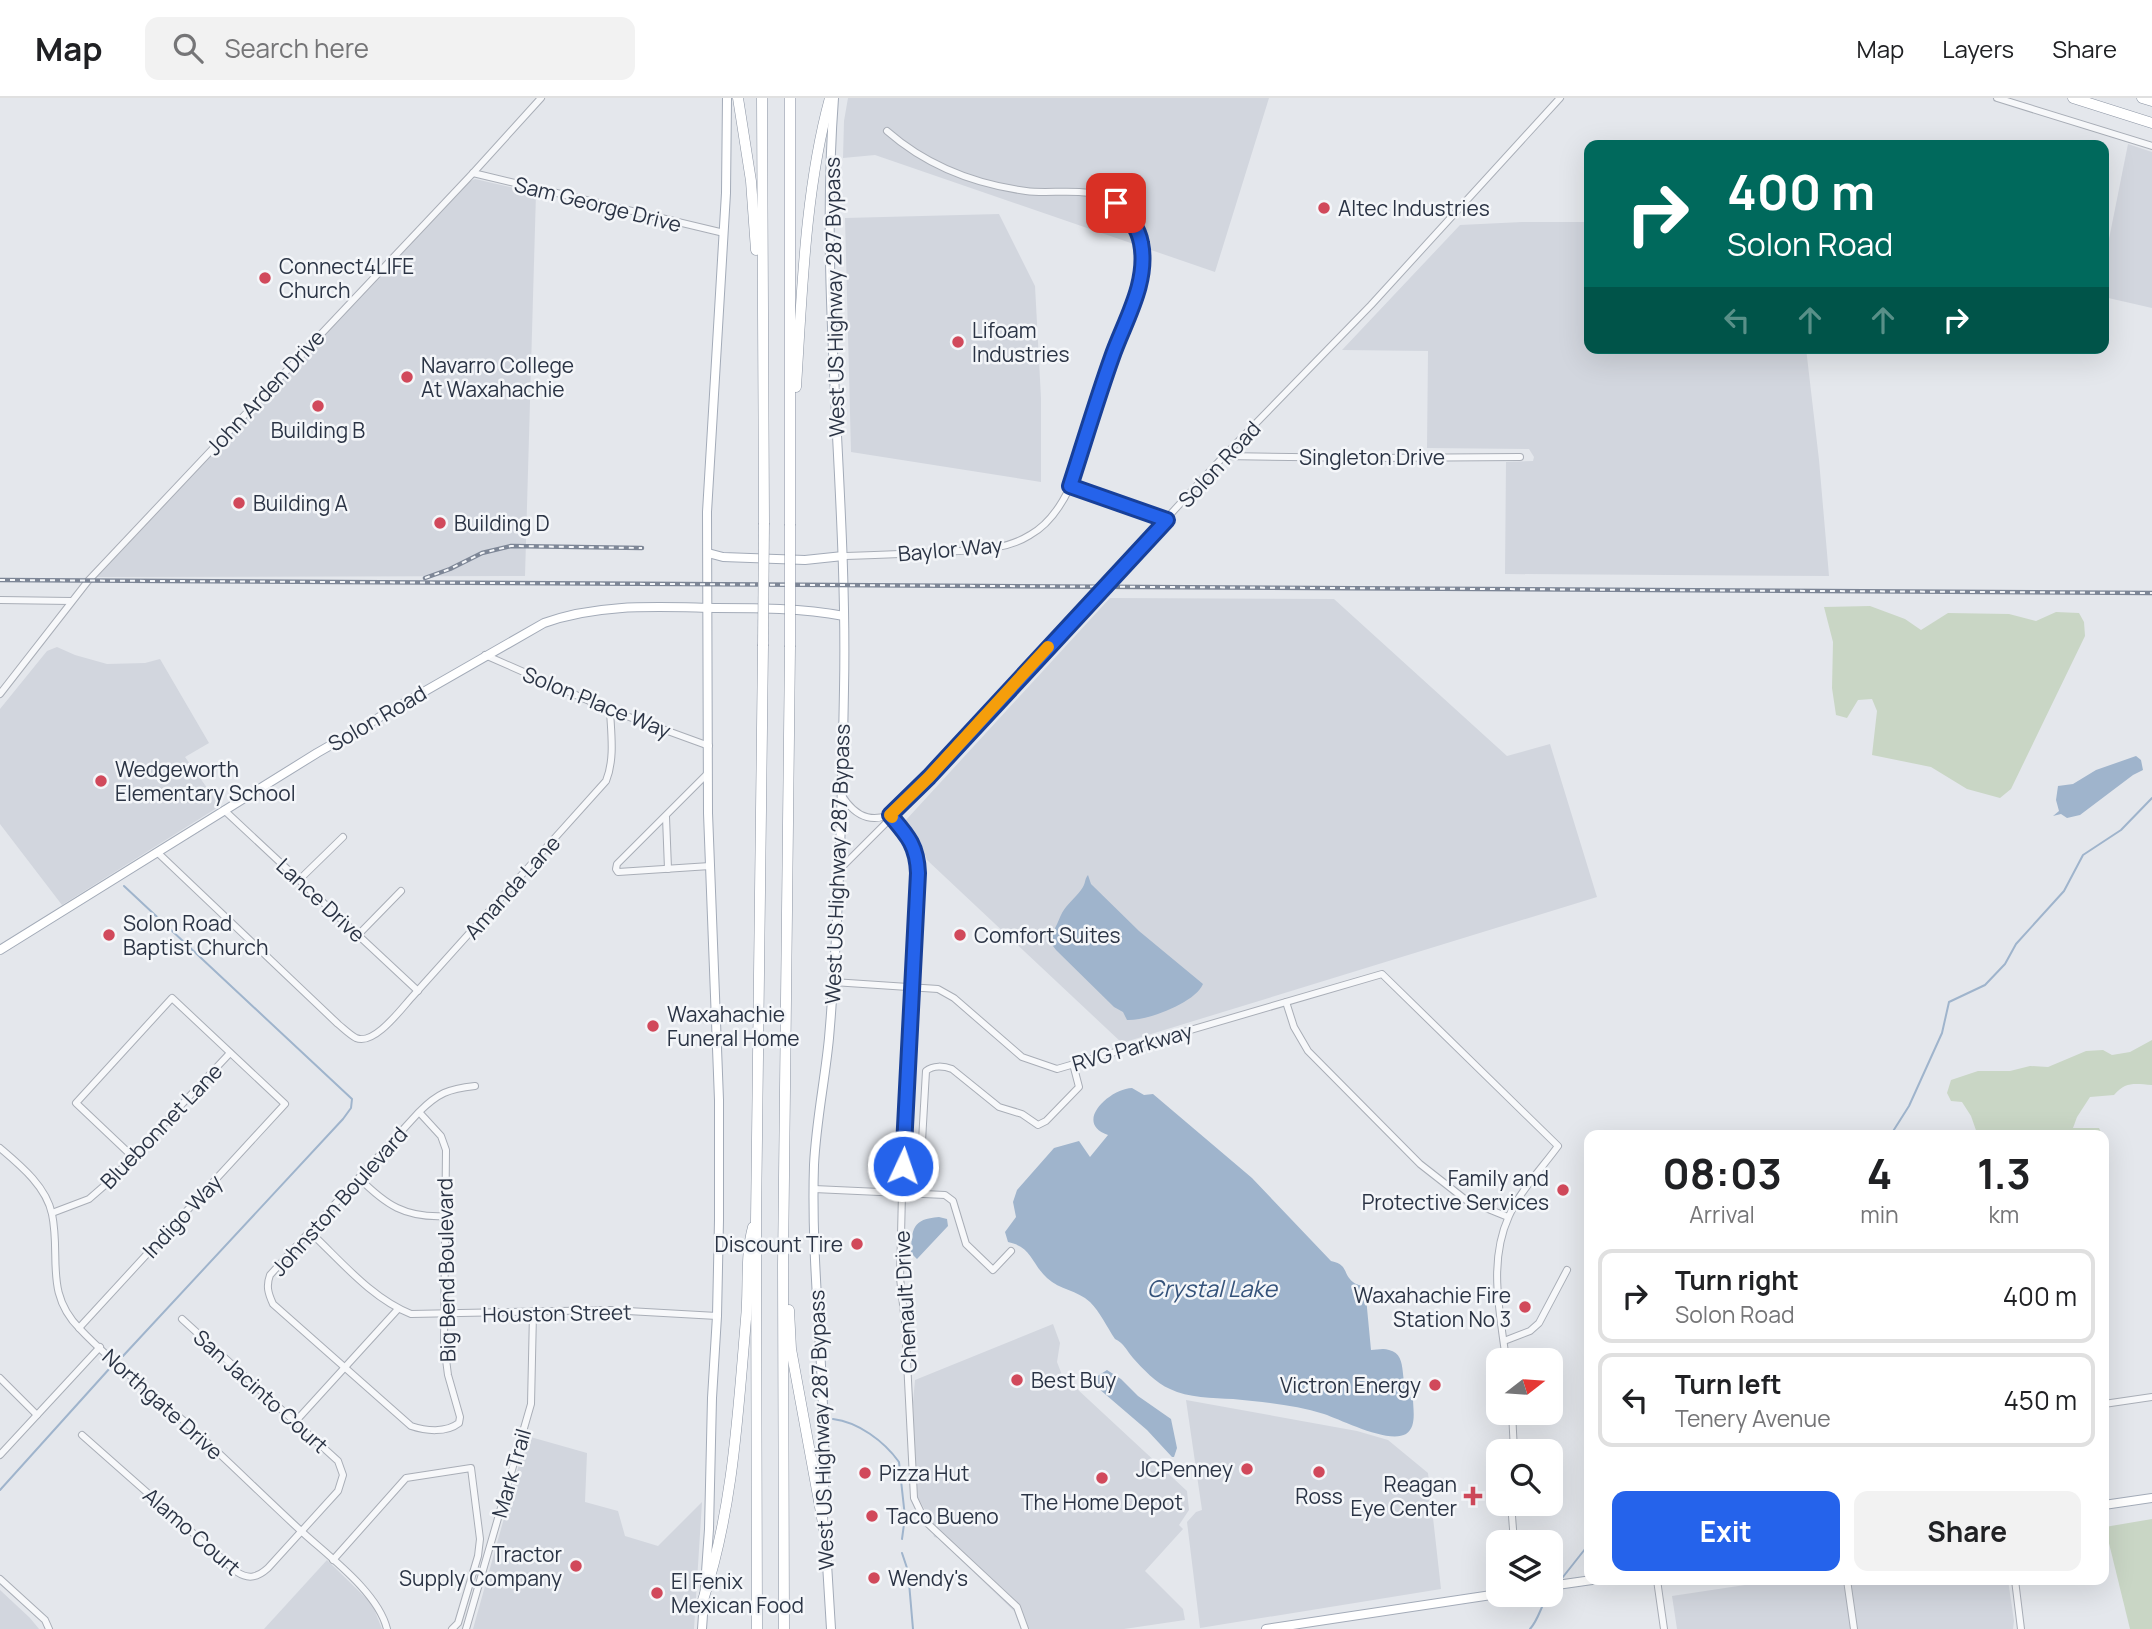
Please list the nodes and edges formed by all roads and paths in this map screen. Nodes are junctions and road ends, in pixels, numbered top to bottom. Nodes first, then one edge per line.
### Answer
1 (541, 98) edge
2 (727, 98) edge
3 (738, 98) edge
4 (762, 98) edge
5 (790, 98) edge
6 (832, 98) edge
7 (1560, 98) edge
8 (1997, 98) edge
9 (2073, 98) edge
10 (2142, 98) edge
11 (2152, 101) edge
12 (2152, 123) edge
13 (887, 131) dead end
14 (2152, 146) edge
15 (473, 173) junction
16 (723, 233) junction
17 (763, 342) junction
18 (790, 408) junction
19 (1224, 456) junction
20 (1520, 457) dead end
21 (1070, 486) junction
22 (1167, 520) junction
23 (708, 553) junction
24 (843, 556) junction
25 (0, 600) edge
26 (71, 601) junction
27 (708, 608) junction
28 (844, 616) junction
29 (485, 655) junction
30 (1, 691) edge
31 (610, 710) junction
32 (709, 746) junction
33 (707, 774) junction
34 (841, 793) junction
35 (224, 810) junction
36 (890, 815) junction
37 (666, 817) junction
38 (343, 837) dead end
39 (157, 852) junction
40 (710, 866) junction
41 (668, 869) junction
42 (839, 870) junction
43 (299, 880) junction
44 (401, 891) dead end
45 (358, 935) junction
46 (0, 950) edge
47 (833, 982) junction
48 (912, 987) junction
49 (418, 991) junction
50 (1286, 1002) junction
51 (230, 1053) junction
52 (1073, 1064) junction
53 (475, 1086) dead end
54 (419, 1112) junction
55 (0, 1147) edge
56 (133, 1157) junction
57 (359, 1178) junction
58 (814, 1189) junction
59 (902, 1193) junction
60 (919, 1194) junction
61 (52, 1213) junction
62 (445, 1216) junction
63 (1508, 1217) junction
64 (757, 1221) junction
65 (310, 1231) junction
66 (1011, 1251) dead end
67 (783, 1252) junction
68 (1567, 1270) dead end
69 (398, 1309) junction
70 (533, 1313) junction
71 (444, 1314) junction
72 (718, 1316) junction
73 (182, 1319) dead end
74 (79, 1328) junction
75 (1504, 1341) junction
76 (100, 1347) junction
77 (1505, 1348) edge
78 (345, 1367) junction
79 (0, 1378) edge
80 (2152, 1397) edge
81 (2109, 1403) edge
82 (37, 1415) junction
83 (295, 1422) junction
84 (82, 1435) dead end
85 (0, 1455) edge
86 (2152, 1498) edge
87 (2109, 1504) edge
88 (301, 1531) junction
89 (825, 1534) junction
90 (333, 1560) junction
91 (0, 1579) edge
92 (1584, 1581) edge
93 (1563, 1584) edge
94 (1658, 1585) edge
95 (1848, 1585) edge
96 (2016, 1585) edge
97 (1486, 1596) edge
98 (703, 1600) junction
99 (49, 1629) edge
100 (387, 1629) edge
101 (452, 1629) edge
102 (466, 1629) edge
103 (702, 1629) edge
104 (757, 1629) edge
105 (784, 1629) edge
106 (831, 1629) edge
107 (1025, 1629) edge
108 (1266, 1629) edge
109 (1664, 1629) edge
110 (1854, 1629) edge
111 (2021, 1629) edge

1 - 15 street, John Arden Drive
2 - 16 main road
3 - 17 highway
4 - 17 highway
5 - 18 highway
6 - 18 highway
6 - 24 main road, West US Highway 287 Bypass
7 - 19 street, Solon Road
8 - 14 street
9 - 12 highway
10 - 11 highway
13 - 21 street, Baylor Way
15 - 16 street, Sam George Drive
15 - 26 street, John Arden Drive
16 - 23 main road
17 - 64 highway, bridge
18 - 67 highway, bridge
19 - 20 street, Singleton Drive
19 - 22 street, Solon Road
21 - 22 street
21 - 24 street, Baylor Way
22 - 36 street, Solon Road
23 - 24 main road
23 - 27 main road
24 - 28 main road, West US Highway 287 Bypass
25 - 26 street
26 - 30 street, John Arden Drive
27 - 28 main road, Solon Road
27 - 29 main road, Solon Road
27 - 32 main road
28 - 34 main road, West US Highway 287 Bypass
29 - 31 street, Solon Place Way
29 - 35 main road, Solon Road
31 - 32 street, Solon Place Way
31 - 49 street, Amanda Lane
32 - 33 main road
33 - 37 street
33 - 40 main road
34 - 36 street
34 - 42 main road, West US Highway 287 Bypass
35 - 39 main road, Solon Road
35 - 43 street, Lance Drive
36 - 42 street, Solon Road
36 - 48 street, Chenault Drive
37 - 41 street
37 - 41 street
38 - 43 street
39 - 46 main road, Solon Road
39 - 49 street, Amanda Lane
40 - 41 street
40 - 72 main road
42 - 47 main road, West US Highway 287 Bypass
43 - 45 street, Lance Drive
44 - 45 street
45 - 49 street, Lance Drive
47 - 48 street, RVG Parkway
47 - 58 main road, West US Highway 287 Bypass
48 - 52 street, RVG Parkway
48 - 59 street, Chenault Drive
50 - 52 street, RVG Parkway
50 - 63 street
50 - 63 street, RVG Parkway
51 - 56 street, Bluebonnet Lane
51 - 56 street
51 - 74 street, Indigo Way
52 - 60 street
53 - 54 street, Johnston Boulevard
54 - 57 street, Johnston Boulevard
54 - 62 street, Big Bend Boulevard
55 - 61 street, Northgate Drive
56 - 61 street, Bluebonnet Lane
57 - 62 street
57 - 65 street, Johnston Boulevard
58 - 59 street
58 - 89 main road, West US Highway 287 Bypass
59 - 60 street
59 - 107 street, Chenault Drive
60 - 66 street
61 - 74 street, Northgate Drive
62 - 71 street, Big Bend Boulevard
63 - 75 street
64 - 98 highway
64 - 104 highway
65 - 69 street
65 - 78 street, Johnston Boulevard
67 - 89 highway
67 - 105 highway
68 - 75 street
69 - 71 street, Houston Street
69 - 78 street
70 - 71 street, Houston Street
70 - 72 street, Houston Street
70 - 102 street, Mark Trail
71 - 78 street, Big Bend Boulevard
72 - 98 main road
73 - 83 street, San Jacinto Court
74 - 76 street, Northgate Drive
75 - 77 street
76 - 82 street
76 - 88 street, Northgate Drive
78 - 83 street
79 - 82 street
80 - 81 street
82 - 85 street
83 - 88 street, San Jacinto Court
84 - 88 street, Alamo Court
86 - 87 main road
88 - 90 street, Northgate Drive
89 - 106 main road, West US Highway 287 Bypass
90 - 100 street, Northgate Drive
90 - 101 street
91 - 99 street
92 - 93 main road
94 - 109 street
95 - 110 street
96 - 111 street
97 - 108 main road
98 - 103 main road

